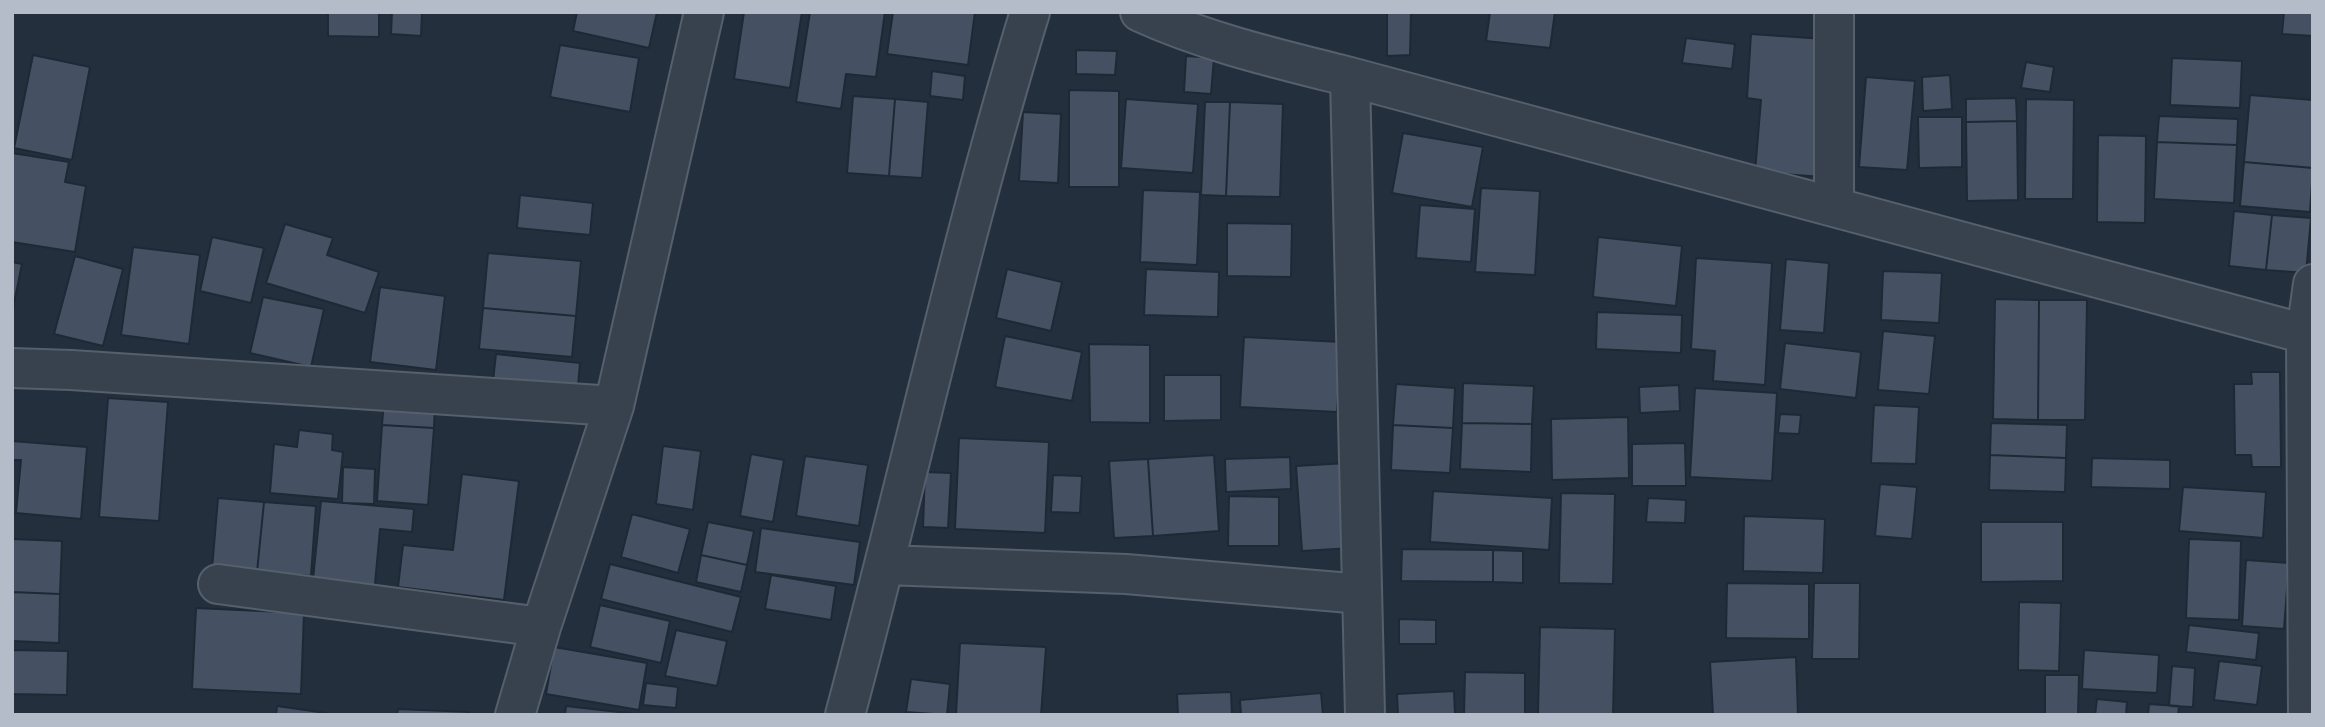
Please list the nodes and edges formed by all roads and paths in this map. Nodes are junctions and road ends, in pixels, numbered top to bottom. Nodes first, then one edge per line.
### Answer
1 (705, 12) edge
2 (1030, 12) edge
3 (1140, 12) edge
4 (1834, 12) edge
5 (1350, 77) junction
6 (1834, 206) junction
7 (2313, 284) edge
8 (2310, 335) edge
9 (12, 368) edge
10 (614, 406) junction
11 (886, 565) junction
12 (218, 584) dead end
13 (1362, 594) junction
14 (541, 627) junction
15 (515, 715) edge
16 (845, 715) edge
17 (1365, 715) edge
18 (2308, 715) edge

1 - 10 street
2 - 11 street
3 - 5 street
4 - 6 street
5 - 6 street
5 - 13 street
6 - 8 street
7 - 8 street
8 - 18 street
9 - 10 street
10 - 14 street
11 - 13 street
11 - 16 street
12 - 14 street
13 - 17 street
14 - 15 street

